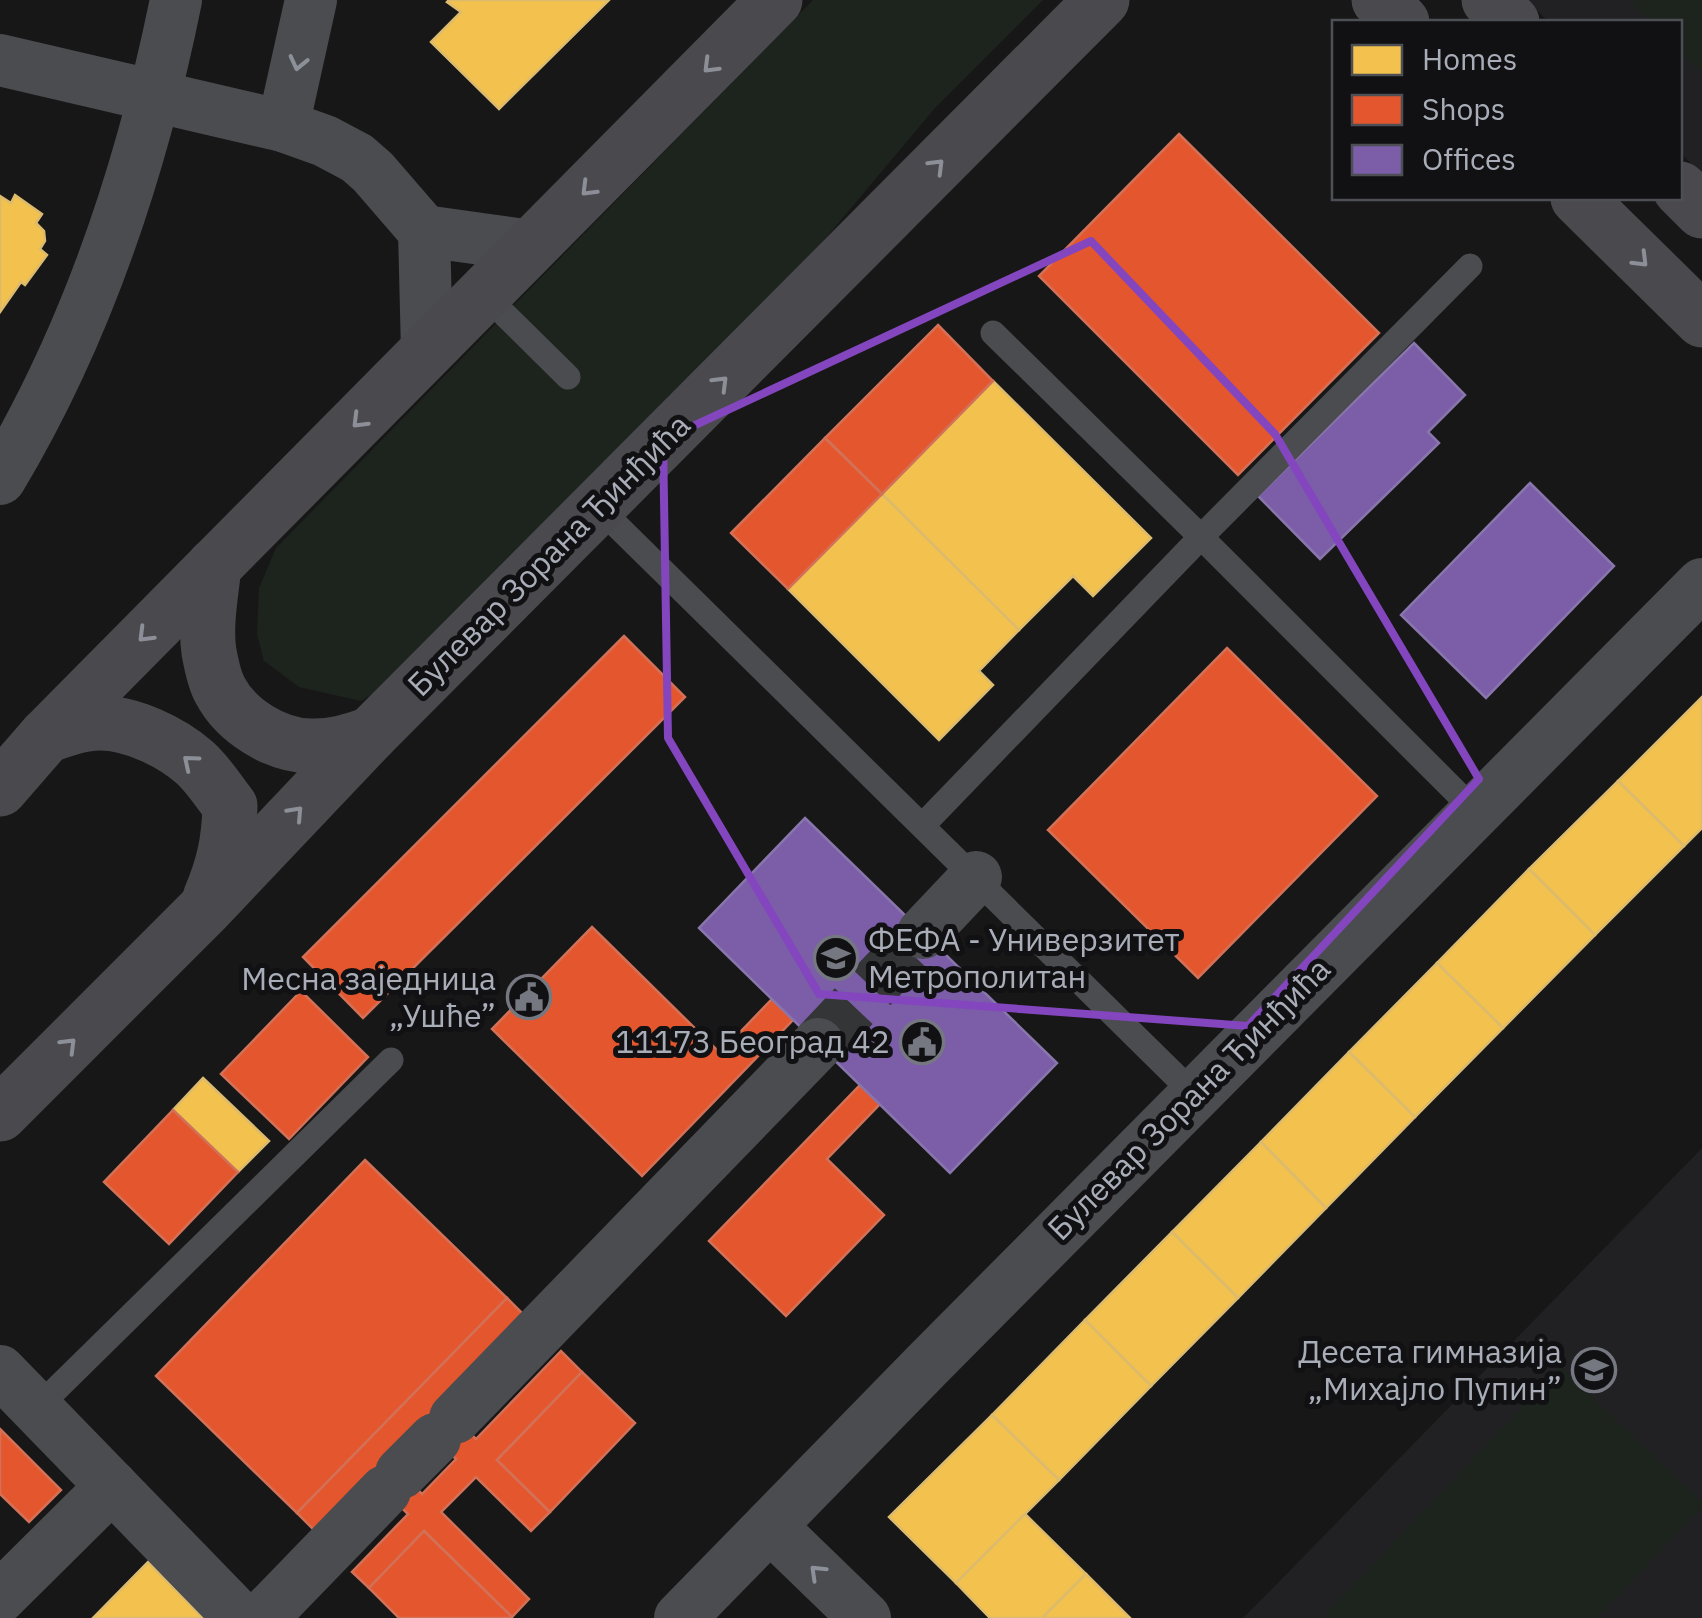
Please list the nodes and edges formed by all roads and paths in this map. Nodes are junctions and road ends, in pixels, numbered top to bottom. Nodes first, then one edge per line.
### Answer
1 (176, 0) edge
2 (311, 0) edge
3 (775, 0) edge
4 (1102, 0) edge
5 (1380, 0) edge
6 (1490, 0) edge
7 (1400, 20) edge
8 (1510, 20) edge
9 (0, 60) edge
10 (155, 97) junction
11 (283, 126) junction
12 (1682, 191) edge
13 (1580, 200) edge
14 (1702, 212) edge
15 (424, 231) junction
16 (532, 246) junction
17 (1470, 266) dead end
18 (484, 294) junction
19 (1702, 320) edge
20 (993, 333) dead end
21 (427, 351) junction
22 (568, 376) dead end
23 (0, 479) edge
24 (598, 506) junction
25 (1201, 537) junction
26 (214, 566) junction
27 (1702, 584) edge
28 (371, 734) junction
29 (46, 736) junction
30 (0, 789) edge
31 (1475, 810) junction
32 (922, 825) junction
33 (976, 877) junction
34 (205, 910) junction
35 (923, 933) tunnel mouth
36 (818, 1044) tunnel mouth
37 (391, 1060) dead end
38 (1194, 1094) junction
39 (0, 1114) edge
40 (0, 1370) edge
41 (36, 1408) junction
42 (112, 1486) junction
43 (770, 1526) junction
44 (0, 1597) edge
45 (240, 1618) edge
46 (262, 1618) edge
47 (680, 1618) edge
48 (865, 1618) edge

1 - 10 street
2 -> 11 street
3 -> 16 street
24 -> 4 street, Булевар Зорана Ђинђића
5 - 7 street
6 - 8 street
9 - 10 street
10 - 11 street
10 - 23 street
11 - 15 street
12 - 14 street
13 -> 19 street
15 - 16 street
15 - 21 street
16 - 18 street
17 - 25 lane
18 - 21 street
18 - 22 lane
20 - 25 lane
21 -> 26 street
24 - 28 street, Булевар Зорана Ђинђића
24 - 32 lane
25 - 31 lane
25 - 32 lane
26 - 28 street
26 -> 29 street
27 - 31 street, Булевар Зорана Ђинђића
34 -> 28 street, Булевар Зорана Ђинђића
29 - 30 street
34 -> 29 street
31 - 38 street, Булевар Зорана Ђинђића
32 - 33 lane
33 - 35 street
33 - 38 lane
39 -> 34 street, Булевар Зорана Ђинђића
36 - 46 street
37 - 41 lane
38 - 43 street, Булевар Зорана Ђинђића
40 - 41 street
41 - 42 street
42 - 44 street
42 - 45 street
43 - 47 street, Булевар Зорана Ђинђића
48 -> 43 street

